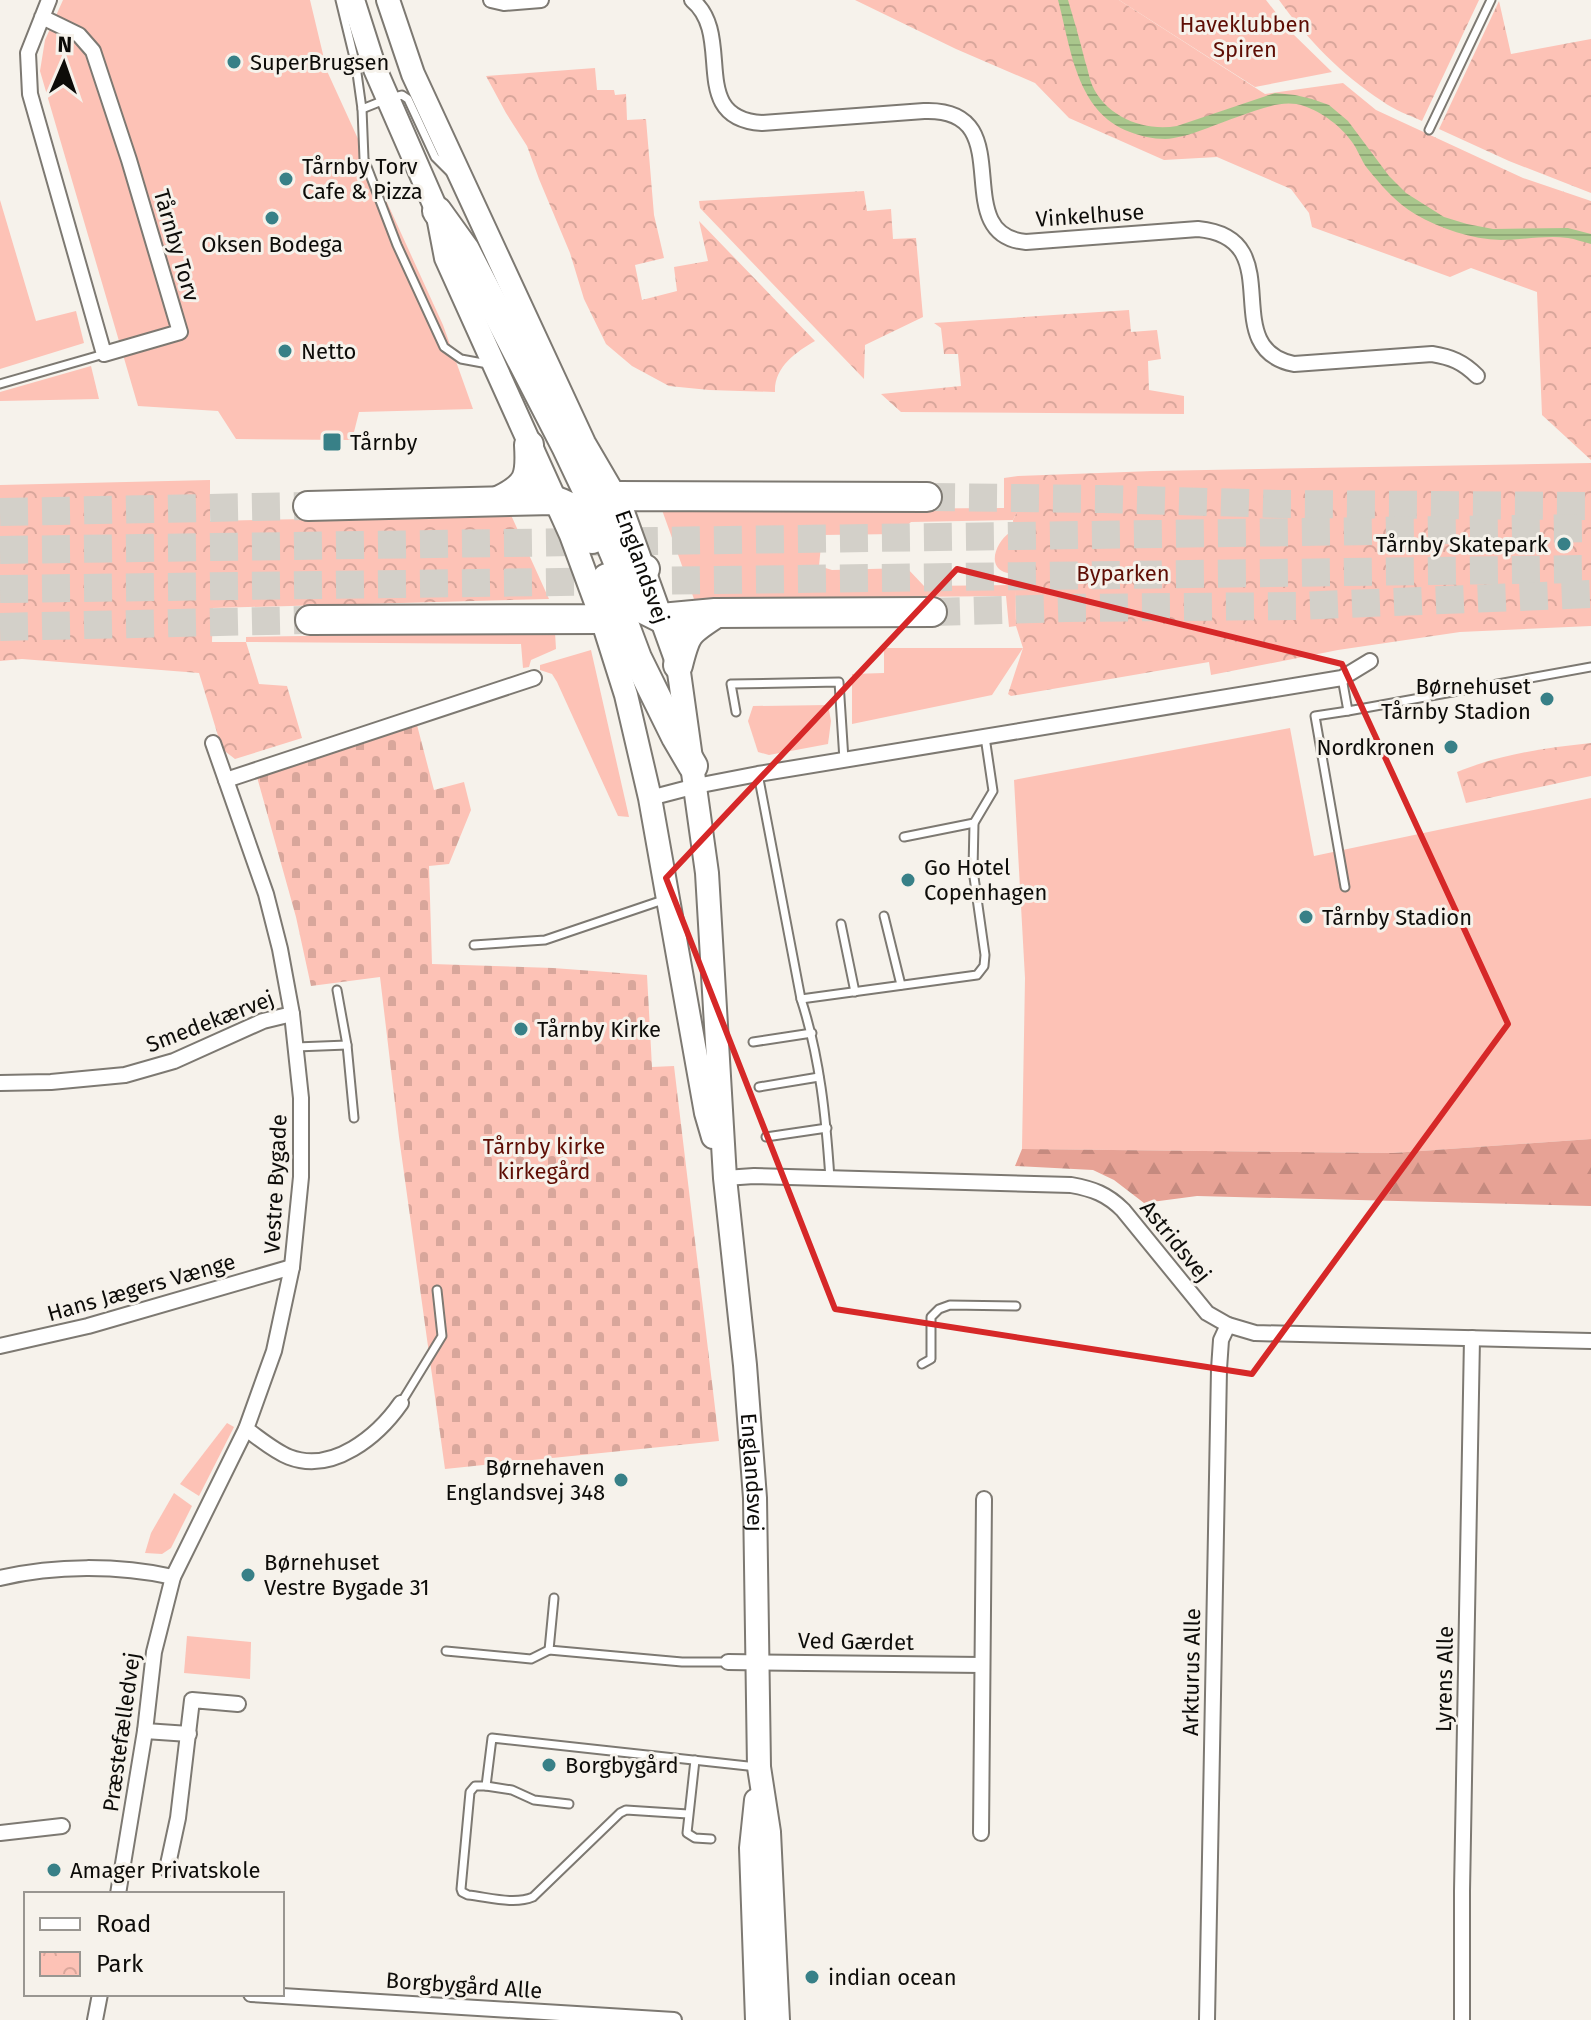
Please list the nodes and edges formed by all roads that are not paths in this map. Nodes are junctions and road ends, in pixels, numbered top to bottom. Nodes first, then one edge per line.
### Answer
1 (49, 0) edge
2 (340, 0) edge
3 (353, 0) edge
4 (388, 0) edge
5 (491, 0) edge
6 (541, 0) edge
7 (692, 0) edge
8 (1491, 0) edge
9 (42, 17) junction
10 (387, 99) junction
11 (362, 109) junction
12 (1429, 130) dead end
13 (466, 189) junction
14 (437, 211) junction
15 (104, 354) junction
16 (494, 365) junction
17 (1477, 376) dead end
18 (0, 384) edge
19 (529, 445) junction
20 (927, 497) tunnel mouth
21 (553, 500) junction
22 (498, 501) junction
23 (308, 506) tunnel mouth
24 (591, 514) junction
25 (645, 569) junction
26 (617, 608) junction
27 (932, 612) tunnel mouth
28 (715, 613) junction
29 (661, 618) junction
30 (310, 620) tunnel mouth
31 (1370, 661) dead end
32 (678, 665) junction
33 (1591, 667) edge
34 (534, 678) dead end
35 (1342, 678) junction
36 (1348, 711) junction
37 (736, 712) dead end
38 (985, 737) junction
39 (213, 743) dead end
40 (844, 760) junction
41 (758, 774) junction
42 (695, 776) junction
43 (226, 780) junction
44 (650, 798) junction
45 (974, 823) junction
46 (904, 837) dead end
47 (1345, 887) dead end
48 (668, 898) junction
49 (884, 916) dead end
50 (841, 924) dead end
51 (474, 945) dead end
52 (901, 985) junction
53 (337, 990) dead end
54 (855, 992) junction
55 (801, 999) junction
56 (292, 1014) junction
57 (812, 1033) junction
58 (753, 1042) dead end
59 (347, 1045) junction
60 (296, 1047) junction
61 (819, 1077) junction
62 (0, 1083) edge
63 (759, 1087) dead end
64 (354, 1118) dead end
65 (827, 1128) junction
66 (766, 1137) dead end
67 (725, 1178) junction
68 (830, 1179) junction
69 (292, 1267) junction
70 (437, 1290) dead end
71 (1016, 1306) dead end
72 (1228, 1325) junction
73 (1472, 1338) junction
74 (1591, 1341) edge
75 (0, 1346) edge
76 (922, 1364) dead end
77 (401, 1403) joint
78 (246, 1429) junction
79 (984, 1499) dead end
80 (173, 1577) junction
81 (0, 1578) edge
82 (554, 1598) dead end
83 (549, 1650) junction
84 (446, 1651) dead end
85 (728, 1662) joint
86 (757, 1662) junction
87 (982, 1665) junction
88 (238, 1704) dead end
89 (145, 1731) junction
90 (189, 1734) junction
91 (695, 1760) junction
92 (759, 1767) junction
93 (486, 1786) junction
94 (569, 1804) dead end
95 (688, 1814) junction
96 (62, 1826) dead end
97 (0, 1833) edge
98 (981, 1833) dead end
99 (711, 1839) dead end
100 (167, 1869) dead end
101 (118, 1892) edge
102 (100, 1996) edge
103 (284, 1996) edge
104 (95, 2020) edge
105 (674, 2020) edge
106 (757, 2020) edge
107 (778, 2020) edge
108 (1207, 2020) edge
109 (1462, 2020) edge

1 - 9 street
2 - 11 lane
3 - 10 main road
4 - 13 main road, Englandsvej
5 - 6 street
7 - 17 street, Vinkelhuse
8 - 12 lane
9 - 15 street
9 - 15 street, Tårnby Torv
10 - 11 lane
10 - 13 lane
10 - 14 main road
11 - 16 lane
13 - 24 main road, Englandsvej
14 - 16 main road
14 - 24 highway
15 - 18 lane
16 - 19 main road
19 - 21 main road
19 - 22 highway
20 - 24 highway
21 - 22 highway
21 - 24 highway
22 - 23 highway
24 - 25 main road, Englandsvej
24 - 26 highway
24 - 26 main road, Englandsvej
25 - 26 highway
25 - 29 main road, Englandsvej
26 - 29 highway
26 - 30 highway
26 - 42 highway
26 - 44 main road, Englandsvej
27 - 28 highway
28 - 29 highway
28 - 32 highway
29 - 32 main road, Englandsvej
31 - 35 street
32 - 42 main road, Englandsvej
33 - 36 lane
34 - 43 street
35 - 36 lane
35 - 38 street
36 - 47 lane
37 - 40 lane
38 - 40 street
38 - 45 lane
39 - 43 street, Vestre Bygade
40 - 41 street
41 - 42 street
41 - 55 lane
42 - 44 street
42 - 67 main road, Englandsvej
43 - 56 street, Vestre Bygade
44 - 48 main road, Englandsvej
45 - 46 lane
45 - 52 lane
48 - 51 lane
48 - 67 main road, Englandsvej
49 - 52 lane
50 - 54 lane
52 - 54 lane
53 - 59 lane
54 - 55 lane
55 - 57 lane
56 - 60 street, Vestre Bygade
56 - 62 street, Smedekærvej
57 - 58 lane
57 - 61 lane
59 - 60 lane
59 - 64 lane
60 - 69 street, Vestre Bygade
61 - 63 lane
61 - 65 lane
65 - 66 lane
65 - 68 lane
67 - 68 street, Astridsvej
67 - 86 main road, Englandsvej
68 - 72 street, Astridsvej
69 - 75 street, Hans Jægers Vænge
69 - 78 street, Vestre Bygade
70 - 77 lane
71 - 76 lane
72 - 73 street, Astridsvej
72 - 108 street, Arkturus Alle
73 - 74 street, Astridsvej
73 - 109 street, Lyrens Alle
77 - 78 street
78 - 80 street, Vestre Bygade
79 - 87 street
80 - 81 street
80 - 89 street, Præstefælledvej
82 - 83 lane
83 - 84 lane
83 - 85 lane
85 - 86 street, Ved Gærdet
86 - 87 street, Ved Gærdet
86 - 92 main road, Englandsvej
87 - 98 street
88 - 90 street
89 - 90 street
89 - 101 street, Præstefælledvej
90 - 100 street
91 - 92 lane
91 - 93 lane
91 - 95 lane
92 - 106 main road, Englandsvej
92 - 107 main road, Englandsvej
93 - 94 lane
93 - 95 lane
95 - 99 lane
96 - 97 street
102 - 104 street
103 - 105 street, Borgbygård Alle

